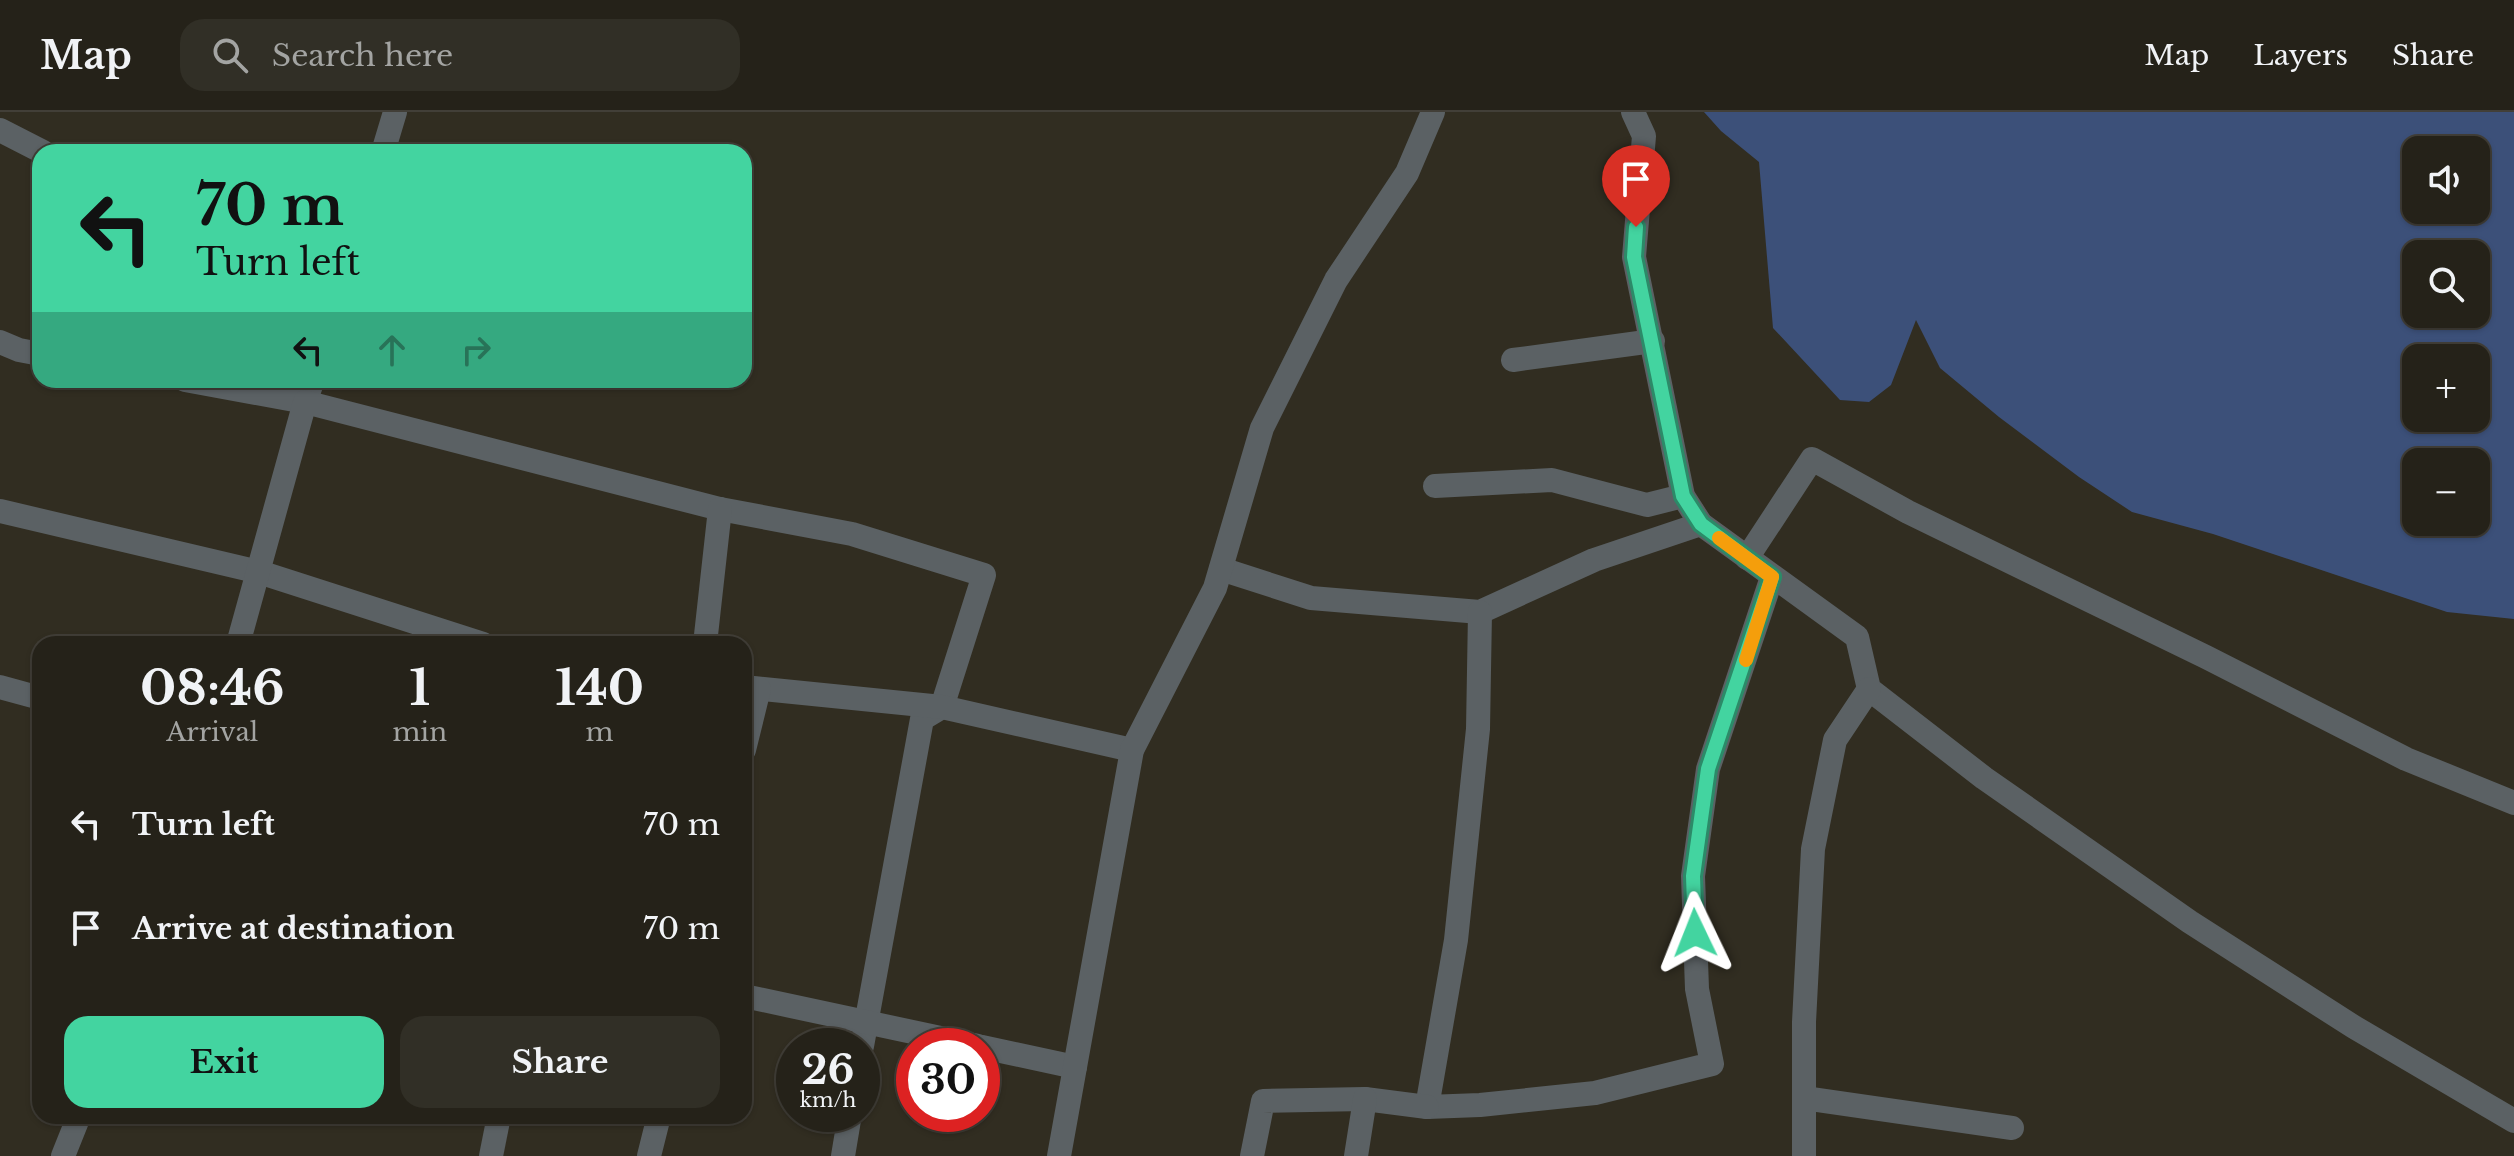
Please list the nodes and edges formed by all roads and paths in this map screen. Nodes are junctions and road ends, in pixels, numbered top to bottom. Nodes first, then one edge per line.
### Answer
1 (395, 112) edge
2 (1433, 112) edge
3 (1633, 112) edge
4 (0, 130) edge
5 (385, 144) edge
6 (32, 146) edge
7 (1653, 341) junction
8 (0, 342) edge
9 (32, 352) edge
10 (1513, 360) dead end
11 (275, 388) edge
12 (309, 391) edge
13 (1435, 486) dead end
14 (1683, 496) junction
15 (720, 509) junction
16 (0, 511) edge
17 (1701, 524) junction
18 (1747, 558) junction
19 (1221, 569) junction
20 (259, 572) junction
21 (1772, 577) junction
22 (1480, 612) junction
23 (240, 636) edge
24 (458, 636) edge
25 (706, 636) edge
26 (0, 687) edge
27 (752, 688) edge
28 (1869, 689) junction
29 (32, 696) edge
30 (942, 707) junction
31 (1132, 750) junction
32 (2514, 803) edge
33 (752, 999) edge
34 (845, 1028) edge
35 (865, 1028) edge
36 (1000, 1050) edge
37 (1075, 1067) junction
38 (1804, 1098) junction
39 (1365, 1099) junction
40 (1427, 1107) junction
41 (2514, 1121) edge
42 (76, 1124) edge
43 (497, 1124) edge
44 (657, 1124) edge
45 (2012, 1128) dead end
46 (847, 1132) edge
47 (63, 1156) edge
48 (491, 1156) edge
49 (649, 1156) edge
50 (843, 1156) edge
51 (1059, 1156) edge
52 (1252, 1156) edge
53 (1356, 1156) edge
54 (1804, 1156) edge

1 - 5 street
2 - 19 street
3 - 7 street
4 - 6 street
7 - 10 street
7 - 14 street
8 - 9 street
11 - 12 street
12 - 15 street
12 - 20 street
13 - 14 street
14 - 17 street
15 - 25 street
15 - 30 street
16 - 20 street
17 - 18 street
17 - 22 street
18 - 21 street
18 - 32 street
19 - 22 street
19 - 31 street
20 - 23 street
20 - 24 street
21 - 28 street
21 - 40 street
22 - 40 street
26 - 29 street
27 - 30 street
28 - 38 street
28 - 41 street
30 - 31 street
30 - 35 street
31 - 37 street
33 - 34 street
36 - 37 street
37 - 51 street
38 - 45 street
38 - 54 street
39 - 40 street
39 - 52 street
39 - 53 street
42 - 47 street
43 - 48 street
44 - 49 street
46 - 50 street

